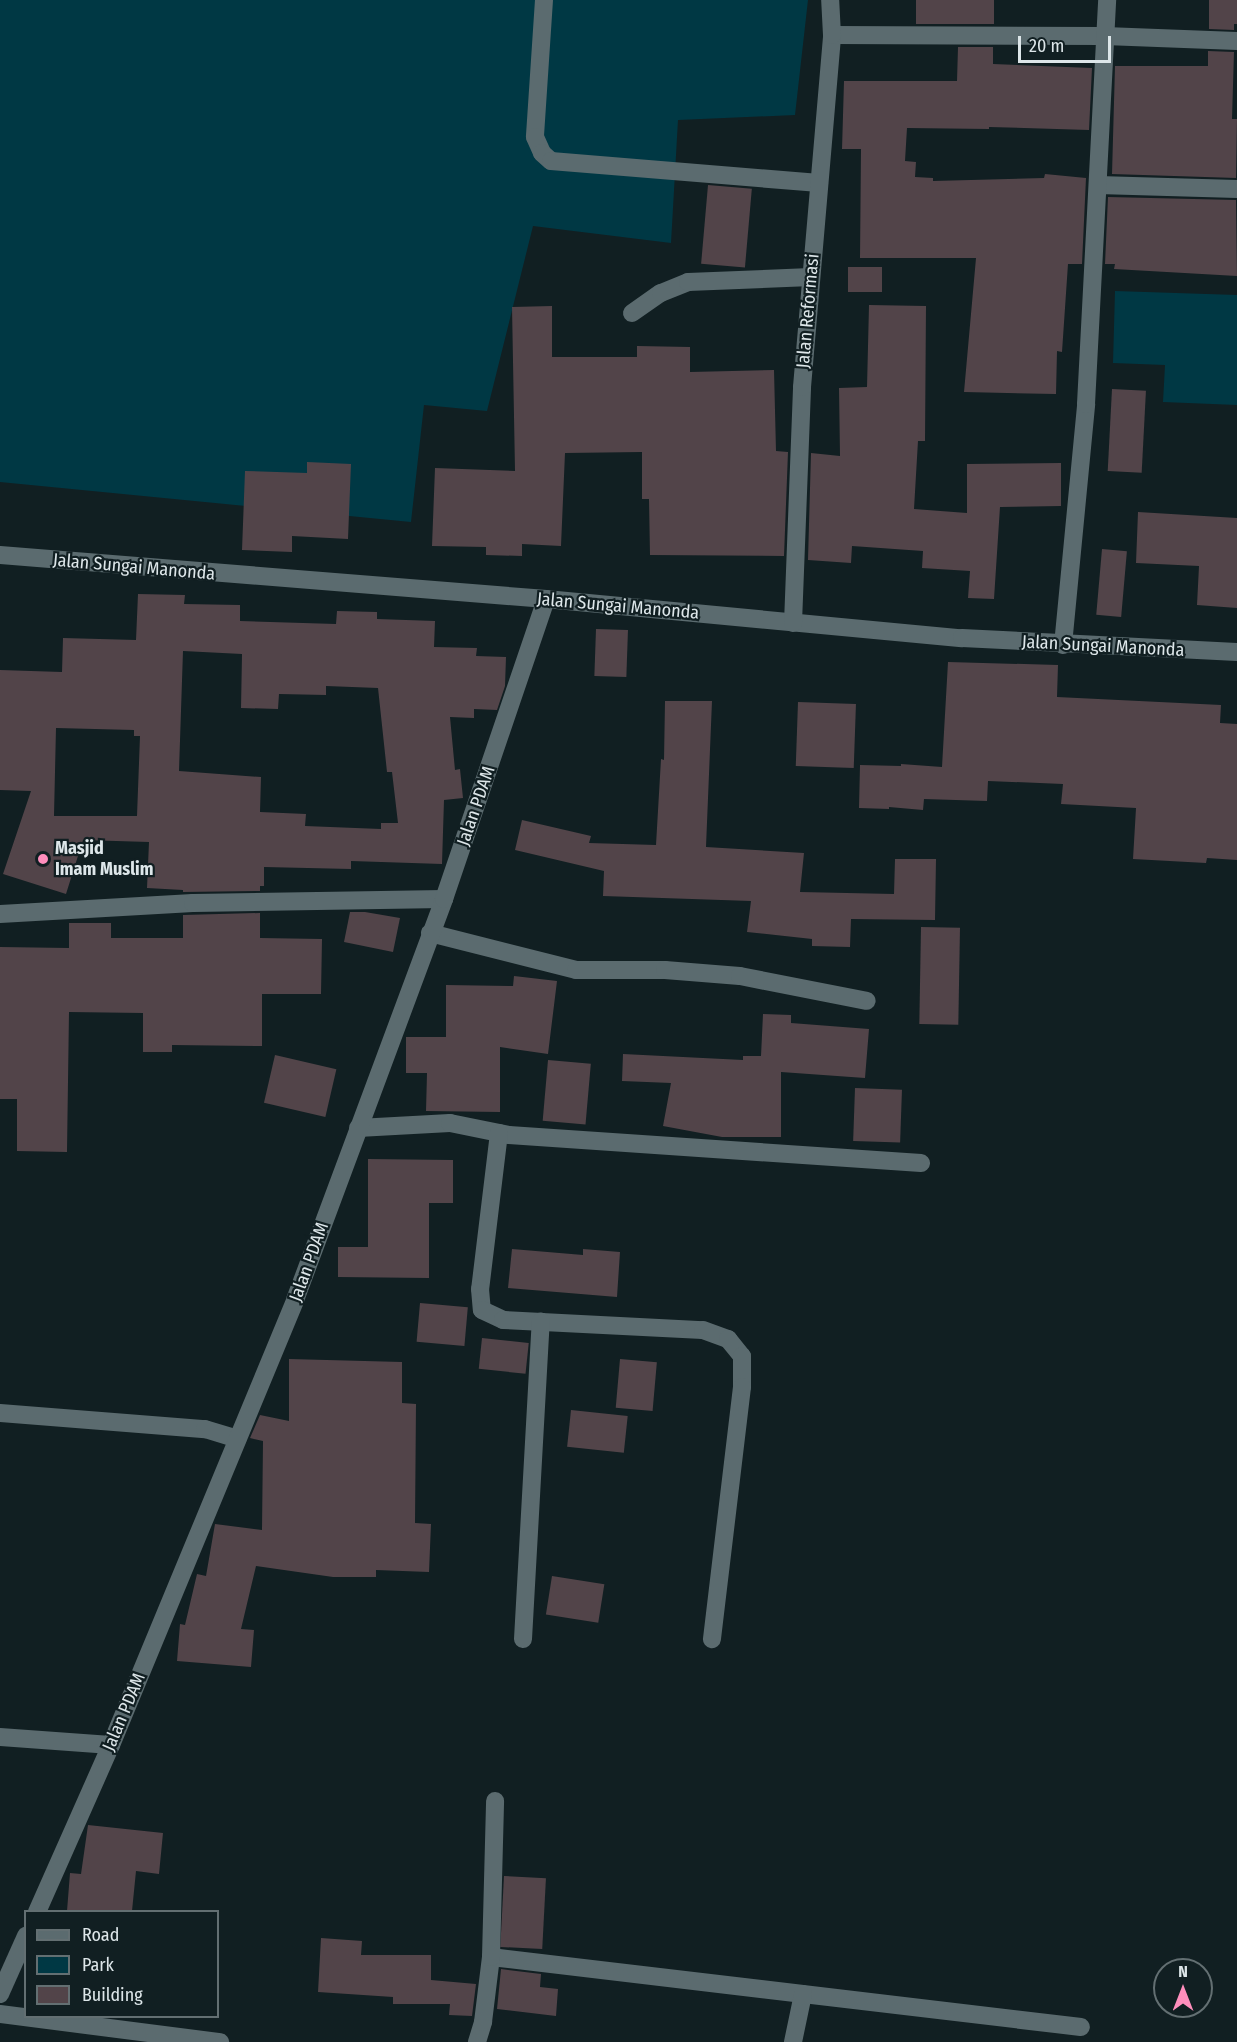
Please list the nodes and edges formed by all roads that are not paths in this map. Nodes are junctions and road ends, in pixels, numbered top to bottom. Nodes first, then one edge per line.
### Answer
1 (544, 0) edge
2 (830, 0) edge
3 (1107, 0) edge
4 (832, 35) junction
5 (1105, 36) junction
6 (1237, 41) edge
7 (819, 183) junction
8 (1098, 185) junction
9 (1237, 189) edge
10 (811, 277) junction
11 (632, 313) dead end
12 (0, 555) edge
13 (546, 599) junction
14 (793, 623) junction
15 (1064, 645) junction
16 (1237, 652) edge
17 (444, 899) junction
18 (0, 914) edge
19 (430, 933) junction
20 (867, 1001) dead end
21 (358, 1128) junction
22 (499, 1133) junction
23 (921, 1163) dead end
24 (541, 1322) junction
25 (0, 1413) edge
26 (238, 1439) junction
27 (524, 1639) dead end
28 (712, 1639) dead end
29 (0, 1737) edge
30 (111, 1745) junction
31 (495, 1801) dead end
32 (37, 1910) edge
33 (24, 1940) edge
34 (491, 1957) junction
35 (0, 1994) edge
36 (803, 1994) junction
37 (0, 2014) edge
38 (24, 2017) edge
39 (31, 2018) edge
40 (1081, 2027) dead end
41 (220, 2042) edge
42 (477, 2042) edge
43 (793, 2042) edge

1 - 7 street
2 - 4 street, Jalan Reformasi
3 - 5 street
4 - 5 street
4 - 7 street, Jalan Reformasi
5 - 6 street
5 - 8 street
7 - 10 street, Jalan Reformasi
8 - 9 street
8 - 15 street
10 - 11 street
10 - 14 street, Jalan Reformasi
12 - 13 street, Jalan Sungai Manonda
13 - 14 street, Jalan Sungai Manonda
13 - 17 street, Jalan PDAM
14 - 15 street, Jalan Sungai Manonda
15 - 16 street, Jalan Sungai Manonda
17 - 18 street
17 - 19 street, Jalan PDAM
19 - 20 street
19 - 21 street, Jalan PDAM
21 - 22 street
21 - 26 street, Jalan PDAM
22 - 23 street
22 - 24 street
24 - 27 street
24 - 28 street
25 - 26 street
26 - 30 street, Jalan PDAM
29 - 30 street
30 - 32 street, Jalan PDAM
31 - 34 street
33 - 35 street
34 - 36 street
34 - 42 street
36 - 40 street
36 - 43 street
37 - 38 street
39 - 41 street

